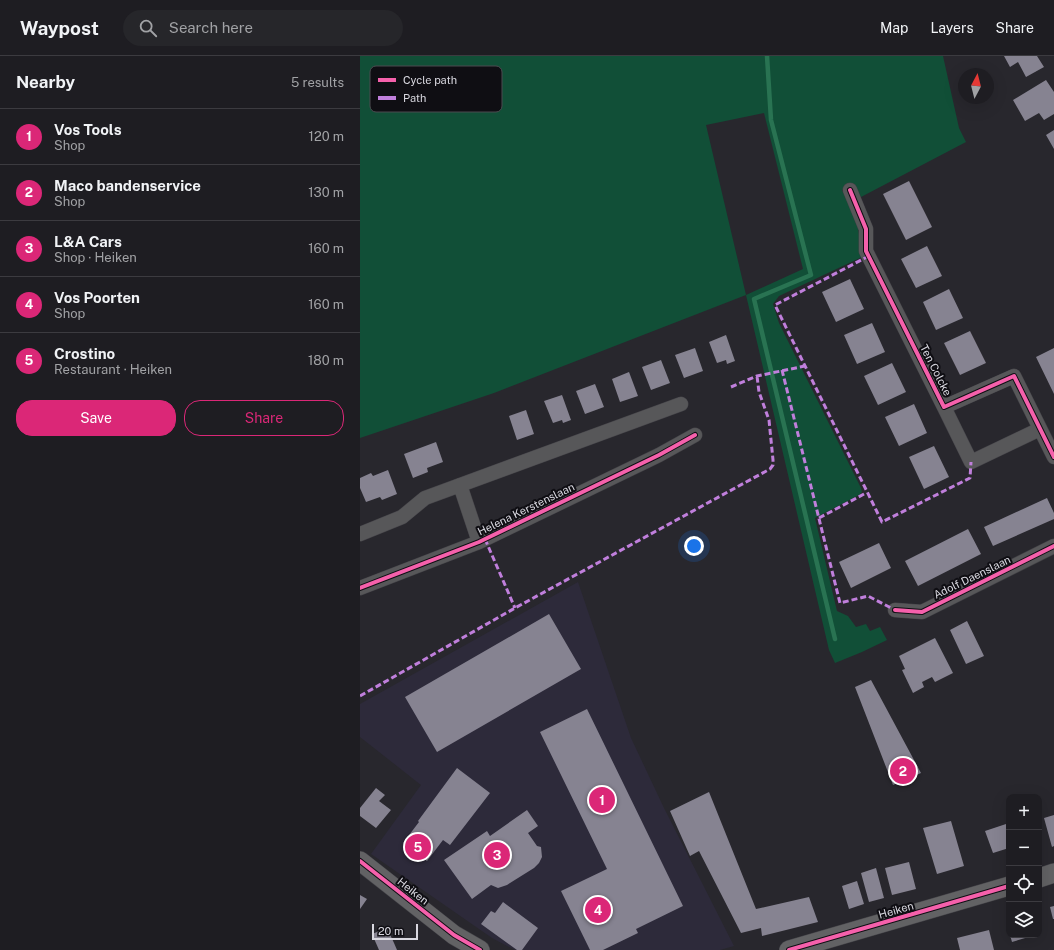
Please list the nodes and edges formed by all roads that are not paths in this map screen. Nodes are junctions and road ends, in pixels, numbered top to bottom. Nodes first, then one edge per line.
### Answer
1 (850, 190) dead end
2 (681, 404) dead end
3 (944, 407) junction
4 (1040, 429) junction
5 (695, 435) dead end
6 (1054, 457) edge
7 (460, 485) junction
8 (360, 534) edge
9 (479, 542) junction
10 (1054, 546) edge
11 (360, 588) edge
12 (895, 610) dead end
13 (360, 861) edge
14 (1054, 873) edge
15 (1042, 877) edge
16 (1006, 887) edge
17 (458, 942) edge
18 (794, 949) edge
19 (480, 950) edge

1 - 3 street, Ten Colcke
2 - 7 street
3 - 4 street, Ten Colcke
3 - 4 street, Ten Colcke
4 - 6 street, Ten Colcke
5 - 9 street, Helena Kerstenslaan
7 - 8 street
7 - 9 street, Helena Kerstenslaan
9 - 11 street, Helena Kerstenslaan
10 - 12 street, Adolf Daenslaan
13 - 17 main road, Heiken
14 - 15 main road
16 - 18 main road, Heiken
17 - 19 main road, Heiken

